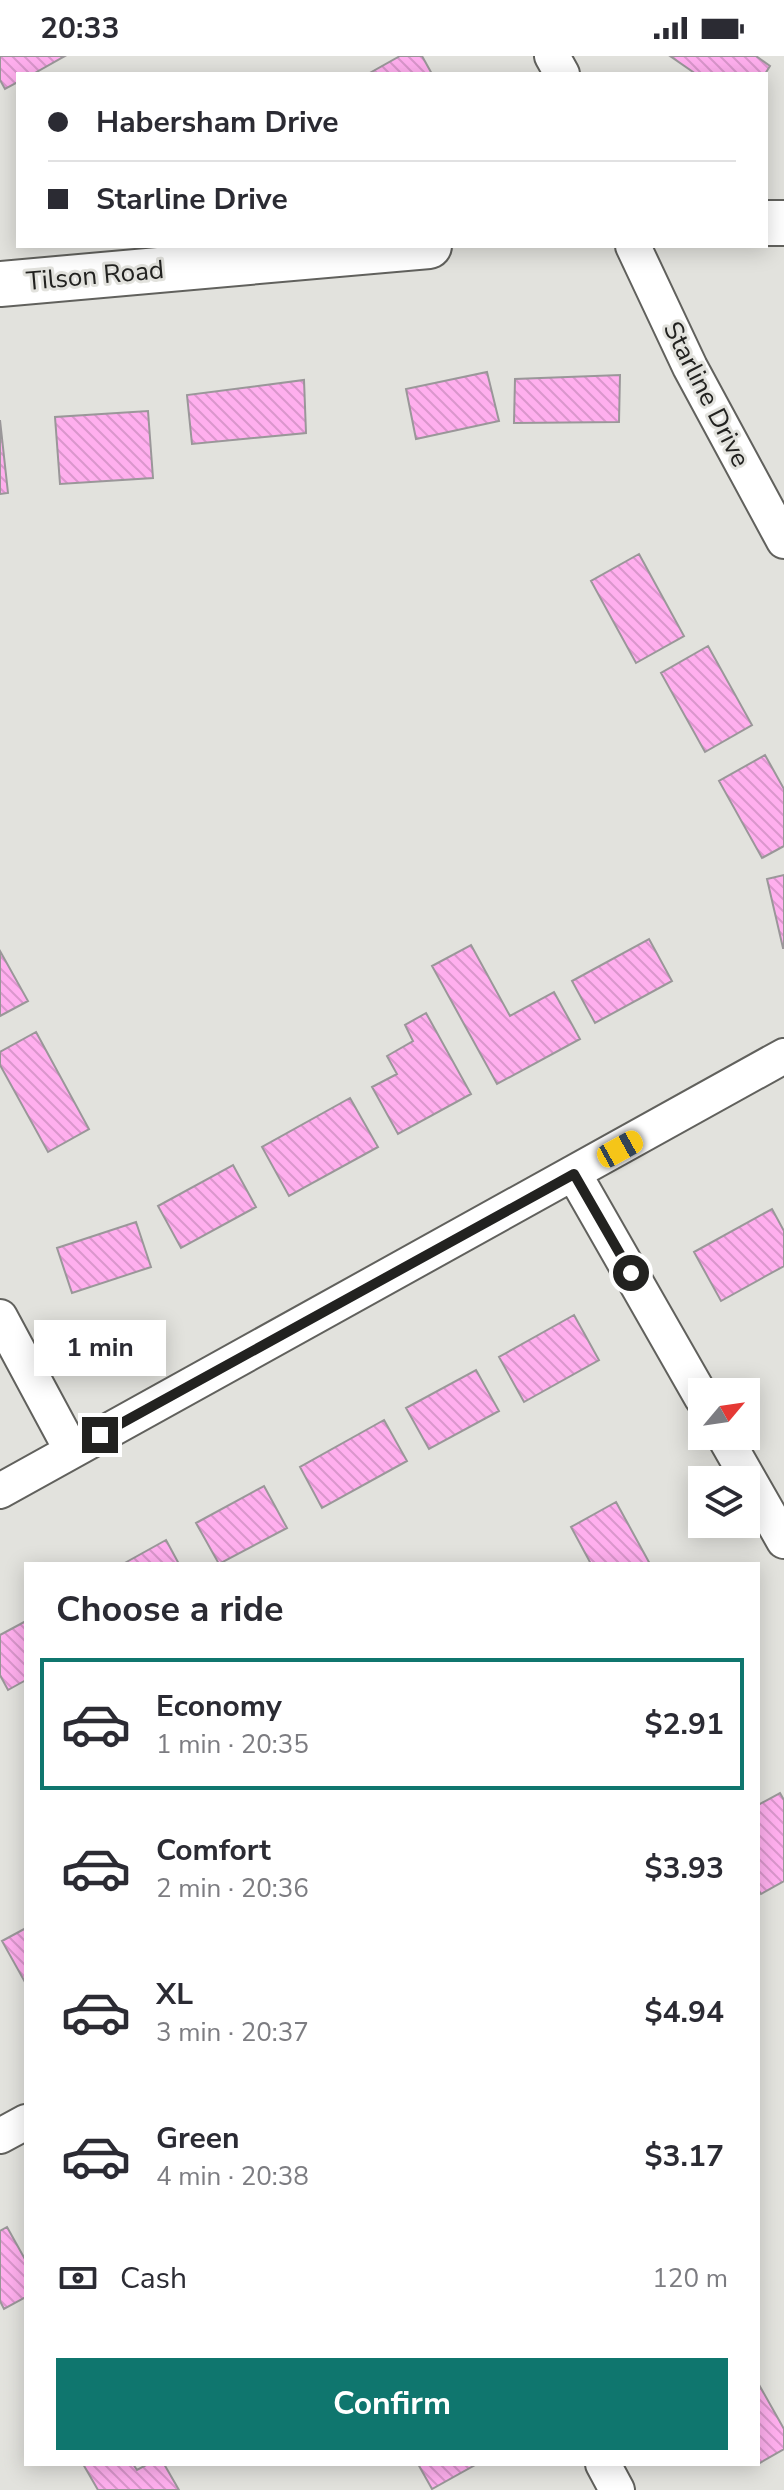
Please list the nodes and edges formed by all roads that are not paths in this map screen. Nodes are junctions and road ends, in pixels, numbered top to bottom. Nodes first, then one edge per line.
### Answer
1 (406, 248) edge
2 (634, 248) edge
3 (0, 284) edge
4 (784, 541) edge
5 (784, 1056) edge
6 (574, 1174) junction
7 (0, 1317) edge
8 (691, 1378) edge
9 (732, 1450) edge
10 (72, 1451) junction
11 (0, 1491) edge
12 (784, 1541) edge
13 (24, 2123) edge
14 (0, 2136) edge
15 (604, 2466) edge
16 (617, 2490) edge

1 - 3 street, Tilson Road
2 - 4 street, Starline Drive
5 - 6 street
6 - 8 street
6 - 10 street
7 - 10 street
9 - 12 street
10 - 11 street
13 - 14 street
15 - 16 street

